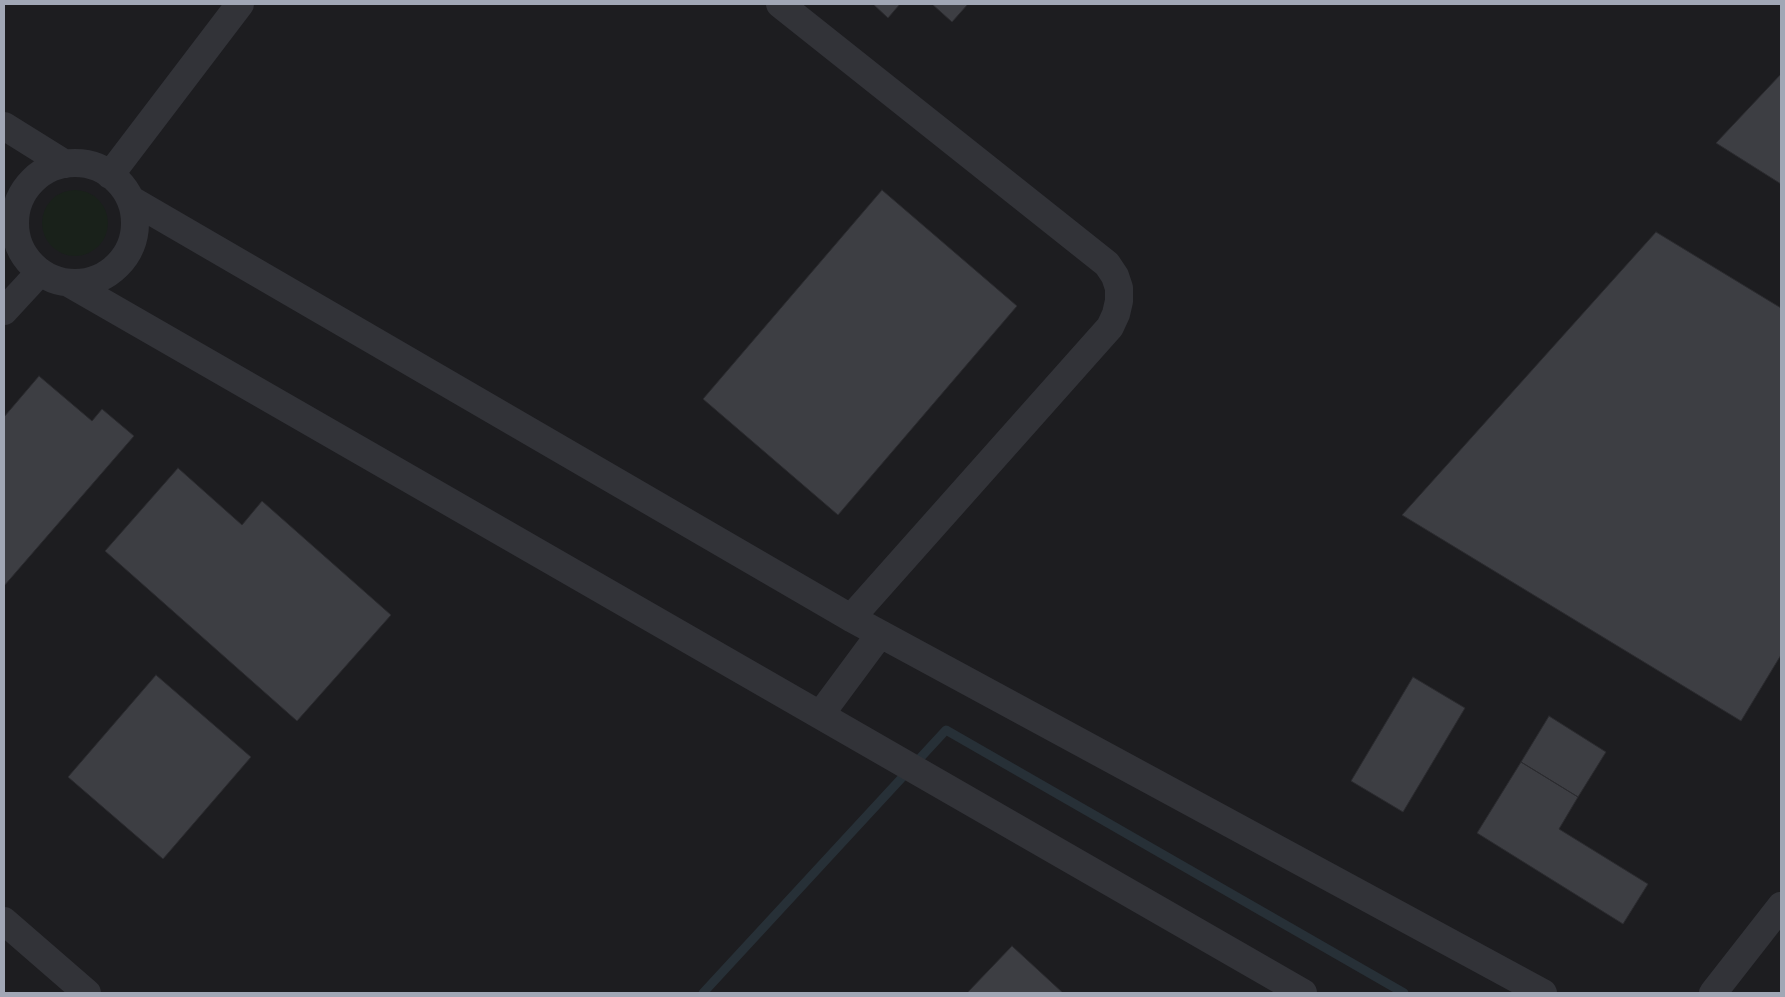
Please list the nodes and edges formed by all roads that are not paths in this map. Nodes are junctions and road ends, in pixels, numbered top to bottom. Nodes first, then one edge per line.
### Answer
1 (240, 4) edge
2 (780, 4) edge
3 (4, 126) edge
4 (65, 164) junction
5 (110, 175) junction
6 (130, 199) junction
7 (12, 243) edge
8 (40, 272) junction
9 (68, 283) junction
10 (4, 311) edge
11 (851, 618) junction
12 (880, 634) junction
13 (820, 715) junction
14 (1781, 906) edge
15 (4, 921) edge
16 (87, 993) edge
17 (1302, 993) edge
18 (1543, 993) edge
19 (1713, 993) edge

1 - 5 street
2 - 11 street
3 - 4 street
4 - 5 street
4 - 7 street
5 - 6 street
6 - 9 street
6 - 11 street
7 - 8 street
8 - 9 street
8 - 10 street
9 - 13 street
11 - 12 street
12 - 13 street
12 - 18 street
13 - 17 street
14 - 19 street
15 - 16 street

